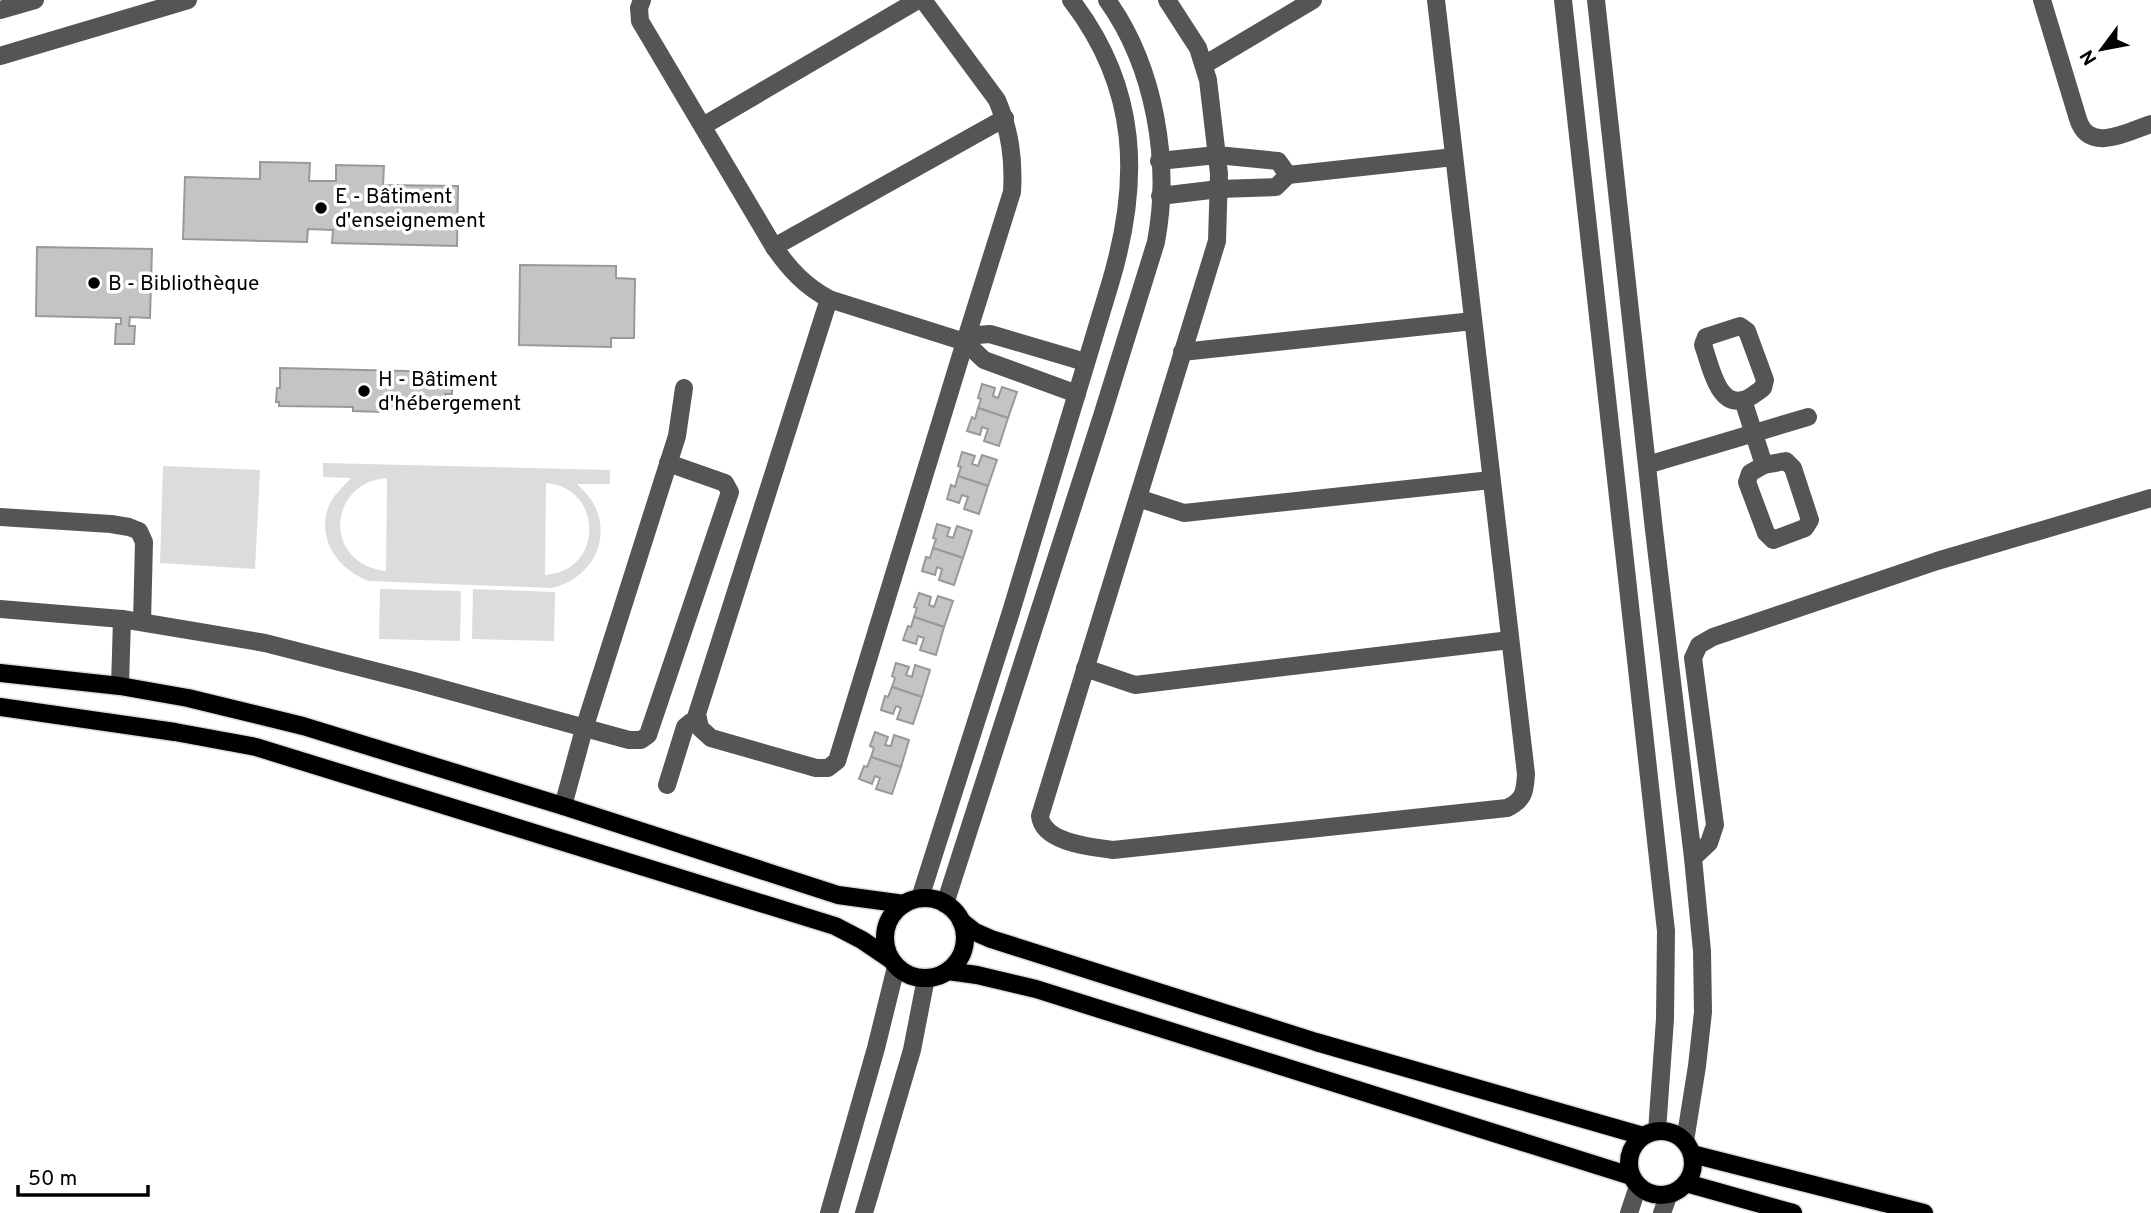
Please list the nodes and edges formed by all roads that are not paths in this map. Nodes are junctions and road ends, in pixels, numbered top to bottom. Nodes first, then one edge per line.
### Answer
1 (35, 0) edge
2 (188, 0) edge
3 (642, 0) edge
4 (920, 0) edge
5 (1071, 0) edge
6 (1107, 0) edge
7 (1167, 0) edge
8 (1312, 0) edge
9 (1436, 0) edge
10 (1563, 0) edge
11 (1596, 0) edge
12 (2042, 0) edge
13 (0, 10) edge
14 (0, 56) edge
15 (1203, 65) junction
16 (1005, 118) junction
17 (2151, 124) edge
18 (703, 126) junction
19 (1217, 155) junction
20 (1454, 157) junction
21 (1159, 161) junction
22 (1288, 175) junction
23 (1219, 189) junction
24 (1160, 196) junction
25 (774, 247) junction
26 (829, 299) junction
27 (1473, 321) junction
28 (965, 342) junction
29 (1182, 352) junction
30 (1085, 362) junction
31 (684, 388) dead end
32 (1077, 394) junction
33 (1743, 400) dead end
34 (1808, 416) dead end
35 (1754, 434) junction
36 (668, 463) junction
37 (1647, 465) junction
38 (1764, 465) junction
39 (1491, 480) junction
40 (1138, 498) junction
41 (2151, 498) edge
42 (0, 517) edge
43 (0, 609) edge
44 (1010, 615) junction
45 (122, 619) junction
46 (142, 622) junction
47 (1034, 625) junction
48 (1510, 640) junction
49 (1085, 668) junction
50 (0, 673) edge
51 (120, 686) junction
52 (0, 707) edge
53 (698, 721) junction
54 (584, 729) junction
55 (667, 785) dead end
56 (563, 806) junction
57 (1693, 858) junction
58 (912, 901) junction
59 (945, 904) junction
60 (961, 921) junction
61 (893, 963) junction
62 (948, 971) junction
63 (926, 978) junction
64 (1650, 1133) junction
65 (1688, 1148) junction
66 (1634, 1181) junction
67 (1686, 1184) junction
68 (1669, 1194) junction
69 (828, 1213) edge
70 (863, 1213) edge
71 (1629, 1213) edge
72 (1662, 1213) edge
73 (1793, 1213) edge
74 (1924, 1213) edge

1 - 13 street
2 - 14 street
3 - 18 street
4 - 16 street
4 - 18 street
5 - 30 street
6 - 21 street
7 - 15 street
8 - 15 street
9 - 20 street
10 - 64 street
11 - 37 street
12 - 17 street
15 - 19 street
16 - 25 street
16 - 28 street
18 - 25 street
19 - 21 street
19 - 22 street
19 - 23 street
20 - 22 street
20 - 27 street
21 - 24 street
22 - 23 street
23 - 24 street
23 - 29 street
24 - 47 street
25 - 26 street
26 - 28 street
26 - 53 street
27 - 29 street
27 - 39 street
28 - 30 street
28 - 32 street
28 - 53 street
29 - 40 street
30 - 32 street
31 - 36 street
32 - 44 street
33 - 35 street
34 - 35 street
35 - 37 street
35 - 38 street
36 - 54 street
36 - 54 street
37 - 57 street
38 - 38 street
39 - 40 street
39 - 48 street
40 - 49 street
41 - 57 street
42 - 46 street
43 - 45 street
44 - 47 street
44 - 58 street
45 - 46 street
45 - 51 street
46 - 54 street
47 - 59 street
48 - 49 street
48 - 49 street
50 - 51 main road
51 - 56 main road
52 - 61 main road
53 - 55 street
54 - 56 street
56 - 58 main road
57 - 65 street
58 - 59 main road
58 - 61 main road
59 - 60 main road
60 - 62 main road
60 - 64 main road
61 - 63 main road
61 - 69 street
62 - 63 main road
62 - 66 main road
63 - 70 street
64 - 65 main road
64 - 66 main road
65 - 67 main road
65 - 74 main road
66 - 68 main road
66 - 71 street
67 - 68 main road
67 - 73 main road
68 - 72 street

